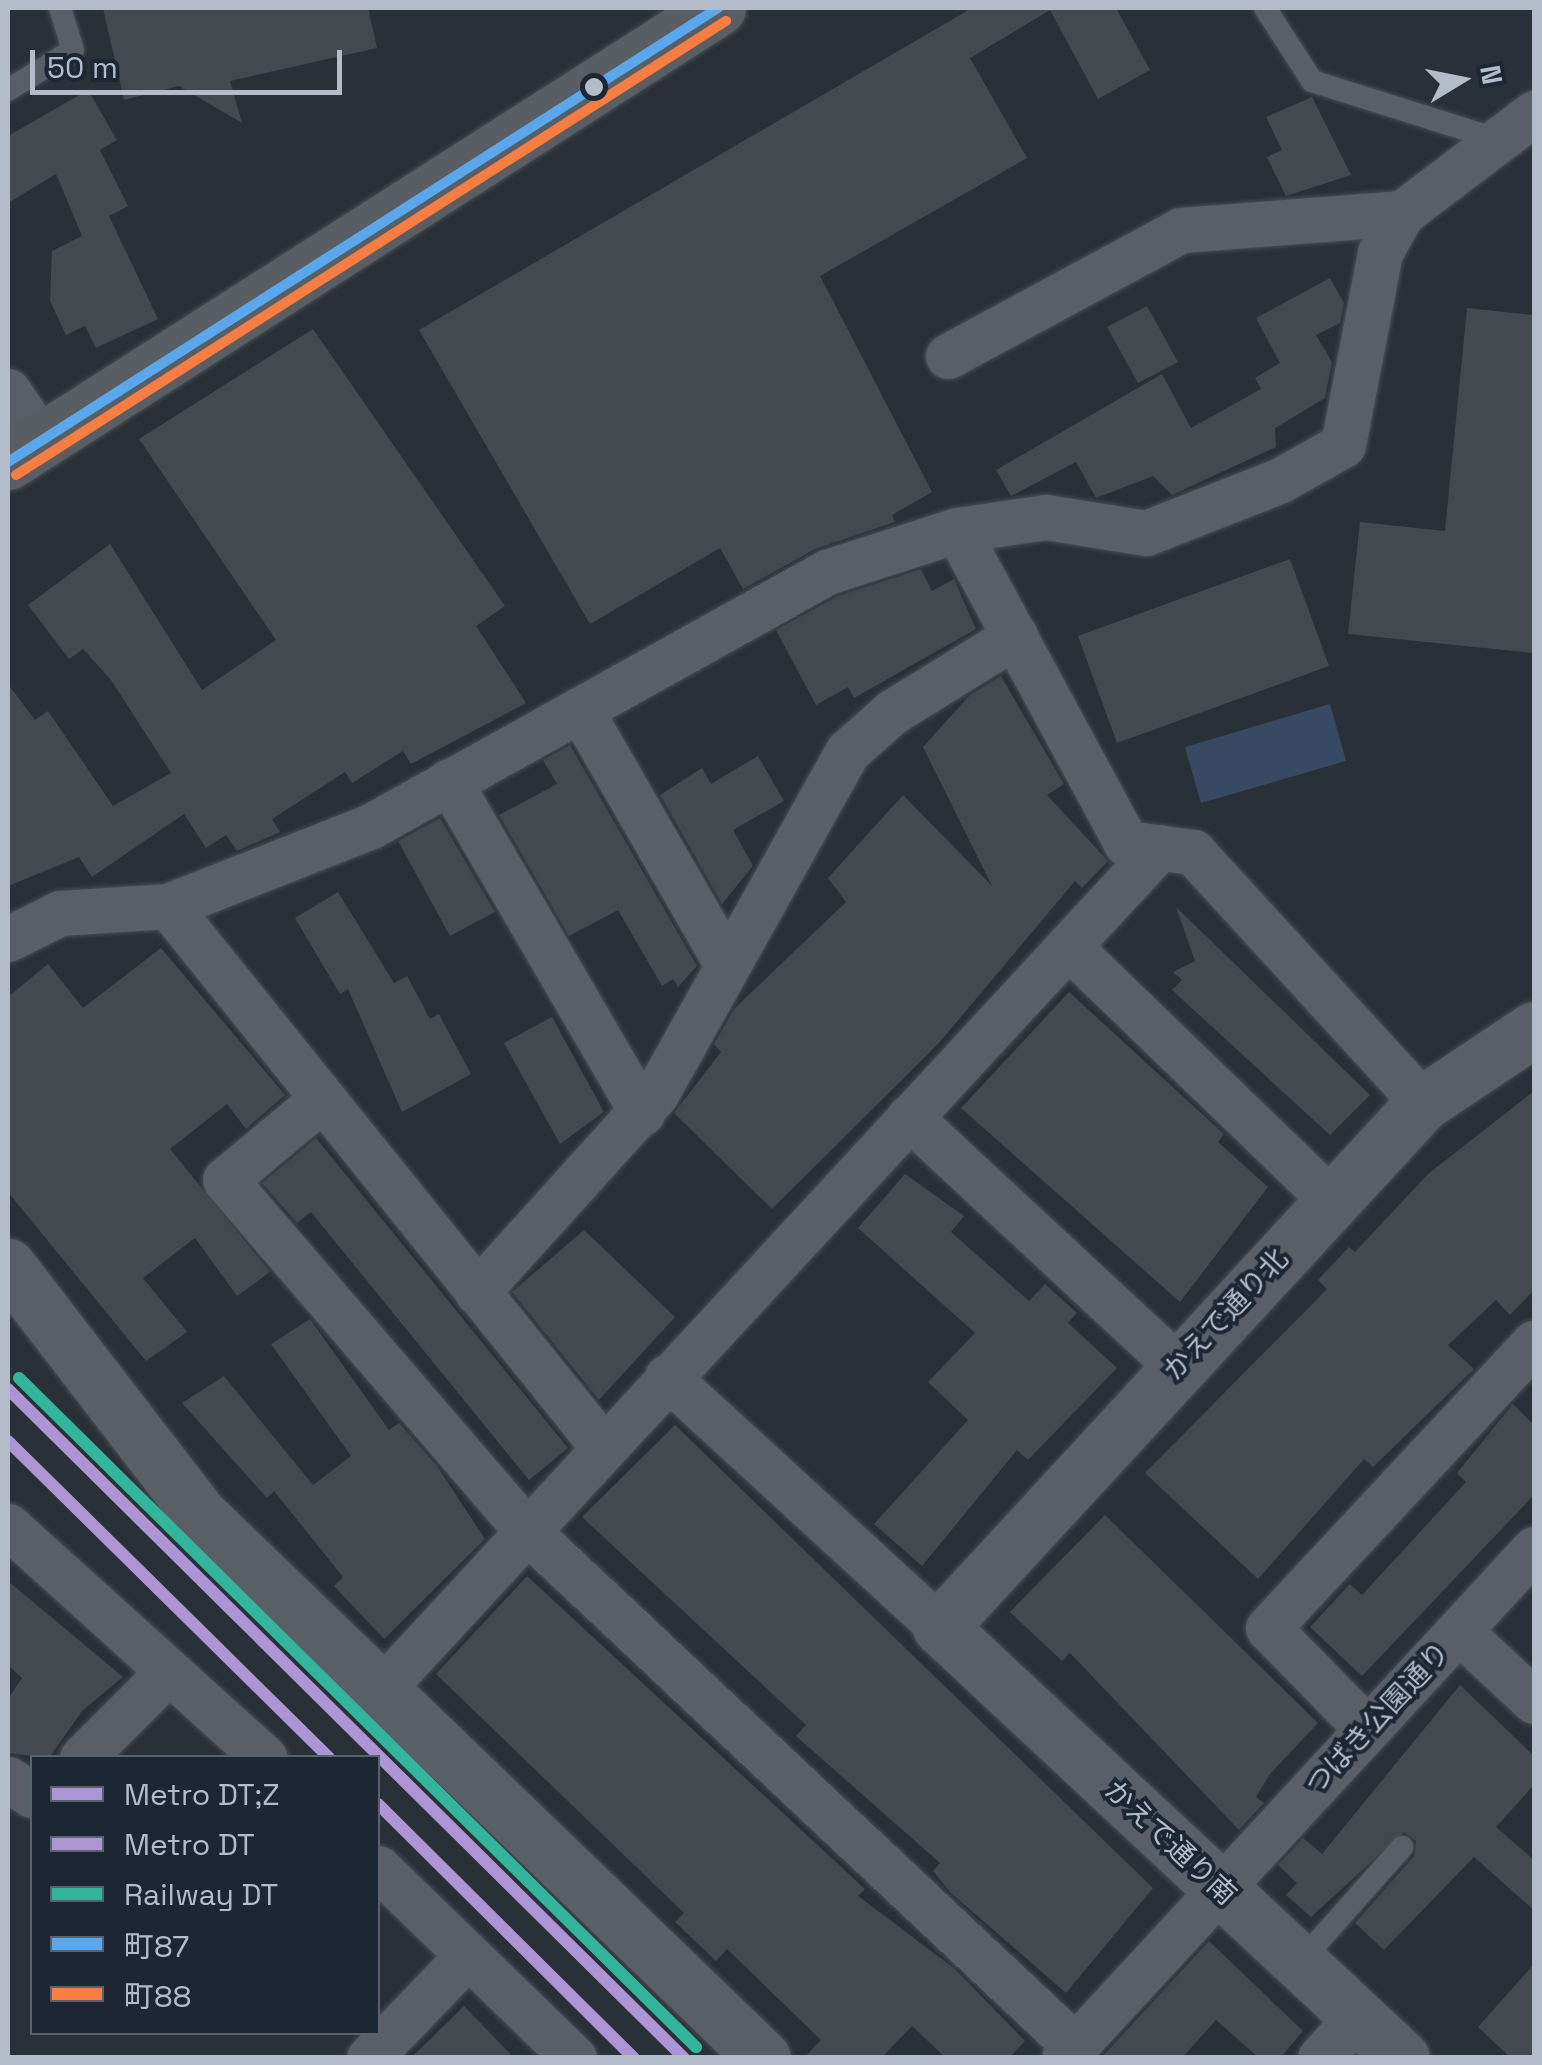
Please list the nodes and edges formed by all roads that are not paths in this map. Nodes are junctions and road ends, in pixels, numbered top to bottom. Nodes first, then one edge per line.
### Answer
1 (60, 8) edge
2 (718, 8) edge
3 (1265, 8) edge
4 (8, 90) edge
5 (1534, 113) edge
6 (1493, 138) junction
7 (1402, 214) junction
8 (948, 356) dead end
9 (8, 391) edge
10 (24, 451) edge
11 (957, 530) junction
12 (1015, 636) junction
13 (580, 709) junction
14 (449, 781) junction
15 (1160, 848) junction
16 (168, 906) junction
17 (8, 940) edge
18 (1068, 946) junction
19 (727, 966) junction
20 (1534, 1029) edge
21 (322, 1098) junction
22 (1424, 1103) junction
23 (642, 1112) junction
24 (909, 1117) junction
25 (1330, 1199) junction
26 (8, 1266) edge
27 (477, 1292) junction
28 (1534, 1342) edge
29 (1177, 1366) junction
30 (667, 1377) junction
31 (603, 1447) junction
32 (8, 1526) edge
33 (526, 1530) junction
34 (1534, 1549) edge
35 (940, 1627) junction
36 (1459, 1631) junction
37 (168, 1672) junction
38 (380, 1690) junction
39 (1534, 1701) edge
40 (1367, 1729) junction
41 (85, 1755) edge
42 (262, 1755) edge
43 (8, 1779) edge
44 (30, 1795) edge
45 (1402, 1848) dead end
46 (380, 1870) edge
47 (1220, 1888) junction
48 (467, 1956) junction
49 (1300, 1962) junction
50 (1358, 2016) junction
51 (1070, 2052) edge
52 (377, 2055) edge
53 (574, 2058) edge
54 (763, 2058) edge
55 (1320, 2058) edge
56 (1402, 2058) edge

1 - 4 lane
2 - 10 main road
3 - 6 lane
5 - 6 street
6 - 7 street
7 - 8 street
7 - 11 street
9 - 10 street
11 - 12 street
11 - 13 street
12 - 15 street
12 - 19 street
13 - 14 street
13 - 19 street
14 - 16 street
14 - 23 street
15 - 18 street
15 - 22 street
16 - 17 street
16 - 21 street
18 - 24 street
18 - 25 street
19 - 23 street
20 - 22 street, かえで通り北
21 - 27 street
21 - 33 street
22 - 25 street, かえで通り北
23 - 27 street
24 - 29 street
24 - 30 street
25 - 29 street, かえで通り北
26 - 38 street
27 - 31 street
28 - 40 street
29 - 35 street, かえで通り北
30 - 31 street
30 - 35 street
31 - 33 street
32 - 37 street
33 - 38 street
33 - 51 street
34 - 36 street, つばき公園通り
35 - 47 street, かえで通り南
36 - 39 street
36 - 40 street, つばき公園通り
37 - 41 street
37 - 42 street
38 - 54 street
40 - 47 street, つばき公園通り
43 - 44 street
45 - 49 lane
46 - 48 street
47 - 49 street, かえで通り南
47 - 51 street, つばき公園通り
48 - 52 street
48 - 53 street
49 - 50 street, かえで通り南
50 - 55 street
50 - 56 street, かえで通り南

